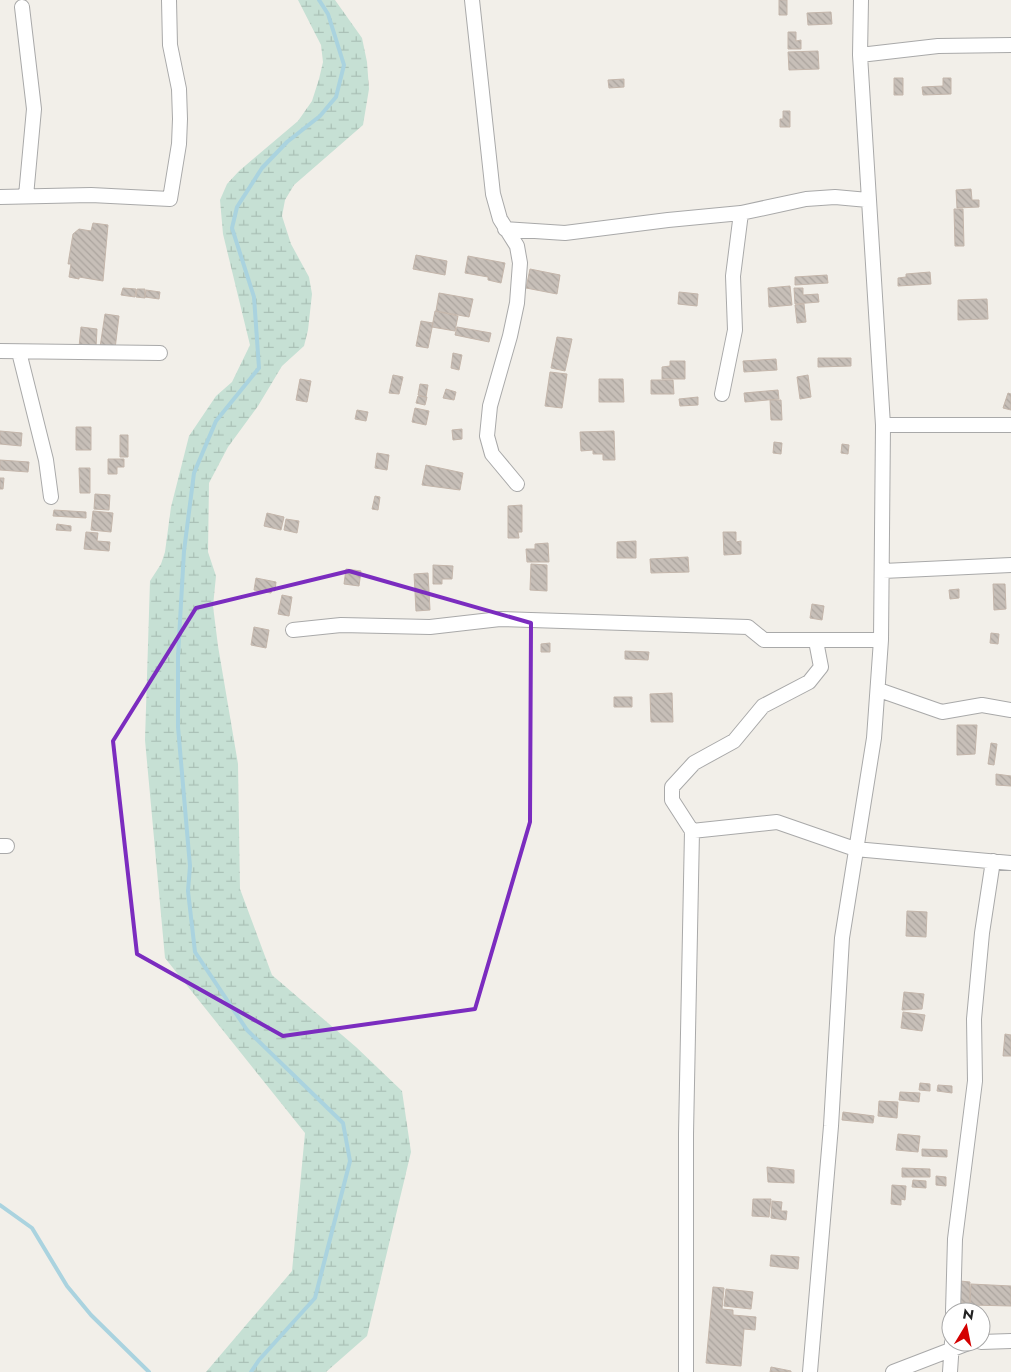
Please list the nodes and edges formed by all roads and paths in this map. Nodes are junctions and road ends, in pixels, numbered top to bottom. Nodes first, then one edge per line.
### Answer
1 (169, 0) edge
2 (472, 0) edge
3 (861, 0) edge
4 (22, 7) dead end
5 (1011, 45) edge
6 (860, 55) junction
7 (26, 196) junction
8 (0, 197) edge
9 (868, 200) junction
10 (741, 213) junction
11 (505, 229) junction
12 (0, 352) edge
13 (19, 352) junction
14 (160, 353) dead end
15 (722, 394) dead end
16 (883, 425) junction
17 (1011, 425) edge
18 (517, 484) dead end
19 (51, 497) dead end
20 (1011, 565) edge
21 (883, 571) junction
22 (292, 630) dead end
23 (881, 640) junction
24 (816, 641) junction
25 (879, 690) junction
26 (1011, 710) edge
27 (692, 831) junction
28 (855, 849) junction
29 (993, 861) junction
30 (1011, 863) edge
31 (953, 1302) edge
32 (1011, 1341) edge
33 (991, 1342) edge
34 (941, 1352) edge
35 (951, 1352) edge
36 (686, 1372) edge
37 (810, 1372) edge
38 (893, 1372) edge
39 (950, 1372) edge

1 - 7 street
2 - 11 street
3 - 6 street
4 - 7 street
5 - 6 street
6 - 9 street
7 - 8 street
9 - 10 street
9 - 16 street
10 - 11 street
10 - 15 street
11 - 18 street
12 - 13 street
13 - 14 street
13 - 19 street
16 - 17 street
16 - 21 street
20 - 21 street
21 - 23 street
22 - 24 street
23 - 24 street
23 - 25 street
24 - 27 street
25 - 26 street
25 - 28 street
27 - 28 street
27 - 36 street
28 - 29 street
28 - 37 street
29 - 30 street
29 - 31 street
32 - 33 street
34 - 38 street
35 - 39 street

